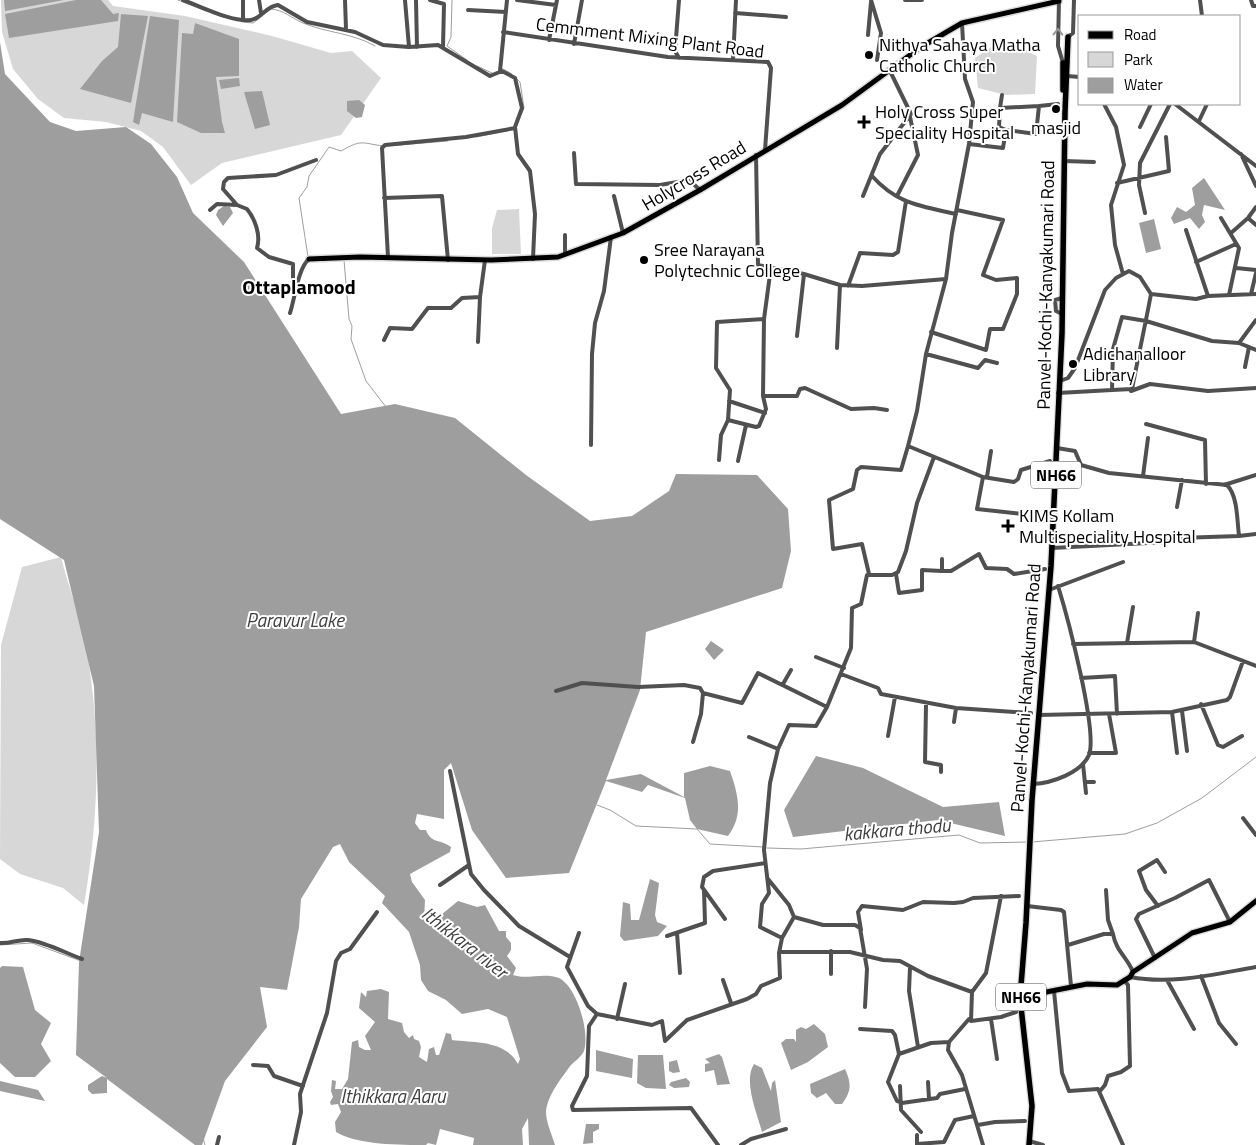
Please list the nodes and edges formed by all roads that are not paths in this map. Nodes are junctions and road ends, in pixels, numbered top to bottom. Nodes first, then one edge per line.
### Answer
1 (183, 0) edge
2 (243, 0) edge
3 (259, 0) edge
4 (345, 0) edge
5 (405, 0) edge
6 (416, 0) edge
7 (430, 0) edge
8 (507, 0) edge
9 (517, 0) edge
10 (557, 0) edge
11 (582, 0) edge
12 (679, 0) edge
13 (736, 0) edge
14 (871, 0) edge
15 (906, 0) edge
16 (922, 0) edge
17 (1059, 0) edge
18 (1074, 0) edge
19 (1200, 0) edge
20 (1251, 0) edge
21 (556, 5) junction
22 (1256, 6) edge
23 (468, 10) dead end
24 (506, 12) junction
25 (262, 13) junction
26 (735, 13) junction
27 (1202, 15) edge
28 (786, 16) dead end
29 (243, 20) junction
30 (962, 23) junction
31 (346, 29) junction
32 (504, 32) junction
33 (868, 35) dead end
34 (1068, 37) joint
35 (549, 40) junction
36 (574, 44) junction
37 (409, 47) junction
38 (417, 47) junction
39 (443, 48) junction
40 (679, 58) junction
41 (732, 60) junction
42 (877, 60) dead end
43 (1063, 63) joint
44 (889, 69) junction
45 (500, 71) junction
46 (1067, 76) junction
47 (1078, 77) edge
48 (1002, 95) dead end
49 (1058, 104) dead end
50 (1105, 105) edge
51 (1151, 105) edge
52 (1169, 105) edge
53 (1176, 105) edge
54 (1206, 105) edge
55 (1039, 106) junction
56 (1000, 108) junction
57 (1065, 112) junction
58 (910, 117) junction
59 (1199, 121) junction
60 (1140, 127) dead end
61 (515, 128) junction
62 (1006, 130) junction
63 (1166, 138) dead end
64 (969, 144) junction
65 (765, 150) junction
66 (574, 153) dead end
67 (1240, 153) junction
68 (756, 155) junction
69 (316, 160) dead end
70 (1064, 161) junction
71 (1094, 162) dead end
72 (1256, 166) edge
73 (872, 176) junction
74 (1139, 179) junction
75 (1117, 183) junction
76 (1256, 186) edge
77 (700, 190) junction
78 (614, 196) dead end
79 (863, 196) dead end
80 (897, 196) junction
81 (384, 198) junction
82 (906, 201) junction
83 (237, 206) junction
84 (1256, 207) edge
85 (210, 210) dead end
86 (957, 212) junction
87 (1145, 213) dead end
88 (1221, 218) dead end
89 (1248, 218) junction
90 (1256, 225) edge
91 (1186, 230) dead end
92 (623, 233) junction
93 (1231, 233) junction
94 (565, 235) dead end
95 (611, 237) junction
96 (1236, 244) junction
97 (565, 254) junction
98 (388, 258) junction
99 (533, 259) junction
100 (448, 260) junction
101 (485, 260) junction
102 (307, 261) joint
103 (1196, 262) junction
104 (770, 267) junction
105 (1236, 268) junction
106 (1256, 272) edge
107 (804, 274) junction
108 (1124, 274) junction
109 (946, 279) junction
110 (840, 285) junction
111 (298, 286) junction
112 (848, 286) junction
113 (1151, 294) junction
114 (1253, 294) edge
115 (1229, 295) junction
116 (1208, 296) junction
117 (480, 297) junction
118 (290, 313) dead end
119 (764, 320) junction
120 (1146, 320) junction
121 (1256, 320) edge
122 (931, 332) junction
123 (797, 336) dead end
124 (384, 340) dead end
125 (478, 342) dead end
126 (1239, 343) junction
127 (1249, 347) junction
128 (837, 348) dead end
129 (1256, 350) edge
130 (926, 354) junction
131 (997, 363) dead end
132 (1245, 368) dead end
133 (1060, 381) junction
134 (1256, 388) edge
135 (1112, 390) junction
136 (1132, 391) junction
137 (1058, 393) junction
138 (764, 396) junction
139 (729, 401) junction
140 (887, 410) dead end
141 (765, 413) junction
142 (728, 420) junction
143 (1146, 424) dead end
144 (746, 425) junction
145 (1148, 438) dead end
146 (591, 445) dead end
147 (908, 446) junction
148 (1057, 448) junction
149 (991, 451) dead end
150 (934, 457) junction
151 (719, 460) dead end
152 (738, 461) dead end
153 (1050, 461) dead end
154 (1256, 475) edge
155 (1143, 476) junction
156 (985, 477) junction
157 (1182, 480) junction
158 (1206, 484) junction
159 (1224, 485) junction
160 (1177, 507) dead end
161 (1022, 514) dead end
162 (1030, 521) dead end
163 (1048, 521) dead end
164 (1256, 534) edge
165 (1238, 536) junction
166 (1052, 548) junction
167 (942, 558) dead end
168 (1123, 562) dead end
169 (1045, 568) dead end
170 (942, 571) junction
171 (869, 574) junction
172 (896, 574) junction
173 (1058, 586) junction
174 (1050, 590) junction
175 (1133, 606) dead end
176 (1198, 613) dead end
177 (1194, 642) junction
178 (1127, 643) junction
179 (1074, 644) junction
180 (816, 657) dead end
181 (1243, 661) junction
182 (1256, 666) edge
183 (844, 668) junction
184 (791, 670) dead end
185 (841, 674) junction
186 (1081, 678) junction
187 (783, 684) junction
188 (556, 691) dead end
189 (703, 693) junction
190 (895, 697) junction
191 (926, 704) junction
192 (1201, 704) junction
193 (828, 707) junction
194 (956, 708) junction
195 (1182, 711) junction
196 (1172, 712) junction
197 (1031, 713) dead end
198 (1110, 714) junction
199 (1118, 714) junction
200 (1039, 715) junction
201 (1088, 715) junction
202 (954, 722) dead end
203 (888, 736) dead end
204 (1242, 736) dead end
205 (749, 738) dead end
206 (693, 742) dead end
207 (778, 748) junction
208 (1187, 751) dead end
209 (1089, 753) junction
210 (1177, 753) dead end
211 (1082, 764) junction
212 (450, 771) dead end
213 (941, 772) dead end
214 (1085, 782) junction
215 (1094, 782) dead end
216 (1033, 784) junction
217 (1086, 793) dead end
218 (1243, 818) dead end
219 (1256, 835) edge
220 (764, 863) junction
221 (469, 865) junction
222 (1165, 872) dead end
223 (768, 879) junction
224 (440, 885) dead end
225 (704, 890) junction
226 (1106, 890) dead end
227 (1001, 896) junction
228 (1019, 896) dead end
229 (1256, 901) edge
230 (1027, 906) junction
231 (1158, 906) junction
232 (377, 912) dead end
233 (794, 917) junction
234 (725, 919) dead end
235 (1230, 922) junction
236 (861, 930) junction
237 (578, 933) dead end
238 (677, 933) junction
239 (1113, 934) junction
240 (667, 936) dead end
241 (782, 938) junction
242 (0, 943) edge
243 (1068, 945) junction
244 (831, 951) junction
245 (779, 953) junction
246 (865, 954) junction
247 (570, 957) junction
248 (1155, 958) junction
249 (82, 959) dead end
250 (910, 967) junction
251 (1256, 967) edge
252 (680, 973) dead end
253 (831, 974) dead end
254 (1132, 974) junction
255 (1201, 976) junction
256 (723, 980) dead end
257 (1124, 980) junction
258 (1167, 980) junction
259 (625, 984) dead end
260 (1071, 986) junction
261 (1054, 990) junction
262 (972, 992) junction
263 (1021, 997) junction
264 (731, 1003) junction
265 (865, 1007) dead end
266 (1016, 1012) dead end
267 (597, 1014) junction
268 (969, 1018) junction
269 (617, 1019) junction
270 (991, 1019) junction
271 (860, 1029) dead end
272 (1194, 1030) dead end
273 (949, 1042) junction
274 (1236, 1044) dead end
275 (918, 1047) junction
276 (898, 1054) junction
277 (997, 1059) dead end
278 (253, 1065) dead end
279 (928, 1082) dead end
280 (303, 1086) junction
281 (900, 1086) dead end
282 (965, 1089) junction
283 (1100, 1091) junction
284 (929, 1099) junction
285 (902, 1103) junction
286 (974, 1116) junction
287 (1025, 1121) dead end
288 (978, 1126) junction
289 (786, 1129) dead end
290 (219, 1137) dead end
291 (1029, 1143) edge
292 (917, 1144) edge
293 (217, 1145) edge
294 (294, 1145) edge
295 (718, 1145) edge
296 (741, 1145) edge
297 (983, 1145) edge
298 (1043, 1145) edge
299 (1123, 1145) edge

1 - 29 street
2 - 29 street
3 - 25 street
4 - 31 street
5 - 37 street
6 - 38 street
7 - 39 street
8 - 24 street
9 - 21 street
10 - 21 street
11 - 36 street
12 - 40 street
13 - 26 street
14 - 33 street
14 - 42 street
15 - 16 street
17 - 30 main road, Holycross Road
43 -> 17 street
18 - 34 street
19 - 27 street
20 - 22 street
21 - 35 street
23 - 24 street
24 - 32 street
25 - 29 street
25 - 31 street
26 - 28 street
26 - 41 street
30 - 44 main road, Holycross Road
30 - 64 street
31 - 37 street
32 - 35 street, Cemmment Mixing Plant Road
32 - 45 street
34 - 46 highway, NH66
35 - 36 street, Cemmment Mixing Plant Road
36 - 40 street, Cemmment Mixing Plant Road
37 - 38 street
38 - 39 street
39 - 45 street
40 - 41 street, Cemmment Mixing Plant Road
41 - 65 street, Cemmment Mixing Plant Road
43 - 57 highway, NH66
44 - 58 street
44 - 65 main road, Holycross Road
45 - 61 street
46 - 47 street
46 - 57 highway, NH66
48 - 56 street
49 - 55 street
50 - 75 street
51 - 60 street
52 - 74 street
53 - 59 street
54 - 59 street
55 - 56 street
55 - 62 street
56 - 62 street
57 - 70 highway, Panvel-Kochi-Kanyakumari Road / NH66
58 - 73 street
58 - 80 street
59 - 67 street
61 - 81 street
61 - 99 street
62 - 64 street
63 - 74 street
64 - 86 street
65 - 68 main road, Holycross Road
66 - 77 street
67 - 72 street
67 - 76 street
68 - 77 main road, Holycross Road
68 - 104 street
69 - 83 street
70 - 71 street
70 - 133 highway, Panvel-Kochi-Kanyakumari Road / NH66
73 - 79 street
73 - 80 street
74 - 75 street
74 - 87 street
75 - 108 street
77 - 92 main road, Holycross Road
78 - 92 street
80 - 82 street
81 - 98 street
81 - 100 street
82 - 86 street
82 - 112 street
83 - 85 street
83 - 111 street
84 - 89 street
86 - 109 street
86 - 122 street
88 - 93 street
89 - 90 street
89 - 93 street
91 - 103 street
92 - 95 main road, Holycross Road
93 - 96 street
94 - 97 street
95 - 97 main road, Holycross Road
95 - 146 street
96 - 103 street
96 - 105 street
97 - 99 main road, Holycross Road
98 - 100 main road, Holycross Road
98 - 102 main road, Holycross Road
99 - 101 main road, Holycross Road
100 - 101 main road, Holycross Road
101 - 117 street
102 - 111 street
103 - 116 street
104 - 107 street
104 - 119 street
105 - 106 street
105 - 115 street
106 - 114 street
107 - 110 street
107 - 123 street
108 - 113 street
108 - 133 street
109 - 112 street
109 - 122 street
110 - 112 street
110 - 128 street
111 - 118 street
113 - 116 street
113 - 120 street
114 - 115 street
115 - 116 street
117 - 124 street
117 - 125 street
119 - 138 street
119 - 139 street
120 - 126 street
120 - 135 street
120 - 136 street
121 - 126 street
122 - 130 street
126 - 127 street
127 - 129 street
127 - 132 street
130 - 131 street
130 - 147 street
133 - 137 highway, Panvel-Kochi-Kanyakumari Road / NH66
134 - 136 street
135 - 136 street
135 - 137 street
137 - 148 highway, Panvel-Kochi-Kanyakumari Road / NH66
138 - 140 street
138 - 141 street
139 - 141 street
139 - 142 street
141 - 144 street
142 - 144 street
142 - 151 street
143 - 158 street
144 - 152 street
145 - 155 street
147 - 150 street
147 - 171 street
148 - 155 street
148 - 166 highway, Panvel-Kochi-Kanyakumari Road / NH66
149 - 156 street
150 - 156 street
150 - 172 street
153 - 156 street
154 - 159 street
155 - 157 street
156 - 161 street
157 - 158 street
157 - 160 street
158 - 159 street
159 - 165 street
162 - 163 street
164 - 165 street
165 - 166 street
166 - 174 highway, Panvel-Kochi-Kanyakumari Road / NH66
167 - 170 street
168 - 173 street
169 - 170 street
170 - 172 street
171 - 172 street
171 - 183 street
173 - 174 street
173 - 179 street
174 - 200 highway, Panvel-Kochi-Kanyakumari Road / NH66
175 - 178 street
176 - 177 street
177 - 178 street
177 - 181 street
178 - 179 street
179 - 186 street
180 - 183 street
181 - 182 street
181 - 192 street
183 - 185 street
184 - 187 street
185 - 190 street
185 - 193 street
186 - 199 street
186 - 201 street
187 - 189 street
187 - 193 street
188 - 189 street
189 - 206 street
190 - 191 street
190 - 203 street
191 - 194 street
191 - 213 street
192 - 195 street
192 - 204 street
193 - 207 street
194 - 197 street
194 - 202 street
195 - 196 street
195 - 208 street
196 - 199 street
196 - 210 street
198 - 199 street
198 - 201 street
198 - 209 street
200 - 201 street
200 - 216 highway, Panvel-Kochi-Kanyakumari Road / NH66
201 - 209 street
205 - 207 street
207 - 220 street
209 - 211 street
211 - 214 street
211 - 216 street
212 - 221 street
214 - 215 street
214 - 217 street
216 - 230 highway, Panvel-Kochi-Kanyakumari Road / NH66
218 - 219 street
220 - 223 street
220 - 225 street
221 - 224 street
221 - 247 street
222 - 231 street
223 - 233 street
223 - 241 street
225 - 234 street
225 - 238 street
226 - 239 street
227 - 228 street
227 - 236 street
227 - 262 street
229 - 235 main road
230 - 243 street
230 - 263 highway, Panvel-Kochi-Kanyakumari Road / NH66
231 - 235 street
231 - 248 street
232 - 280 street
233 - 236 street
233 - 241 street
235 - 248 main road
236 - 246 street
237 - 247 street
238 - 240 street
238 - 252 street
239 - 243 street
239 - 254 street
241 - 245 street
242 - 249 street
243 - 260 street
244 - 245 street
244 - 246 street
244 - 253 street
245 - 264 street
246 - 250 street
246 - 265 street
247 - 267 street
248 - 254 main road
250 - 262 street
250 - 275 street
251 - 255 street
254 - 257 main road
254 - 258 street
255 - 258 street
255 - 274 street
256 - 264 street
257 - 260 main road
257 - 283 street
258 - 272 street
259 - 269 street
260 - 261 main road
261 - 263 main road
261 - 283 street
262 - 268 street
263 - 291 highway, Panvel-Kochi-Kanyakumari Road / NH66
264 - 269 street
266 - 270 street
267 - 269 street
267 - 295 street
268 - 270 street
268 - 273 street
270 - 277 street
271 - 276 street
273 - 275 street
273 - 282 street
275 - 276 street
276 - 285 street
278 - 280 street
279 - 284 street
280 - 294 street
281 - 285 street
282 - 284 street
282 - 286 street
283 - 299 street
284 - 285 street
285 - 292 street
286 - 288 street
286 - 292 street
287 - 288 street
288 - 297 street
289 - 296 street
290 - 293 street
291 - 298 street

